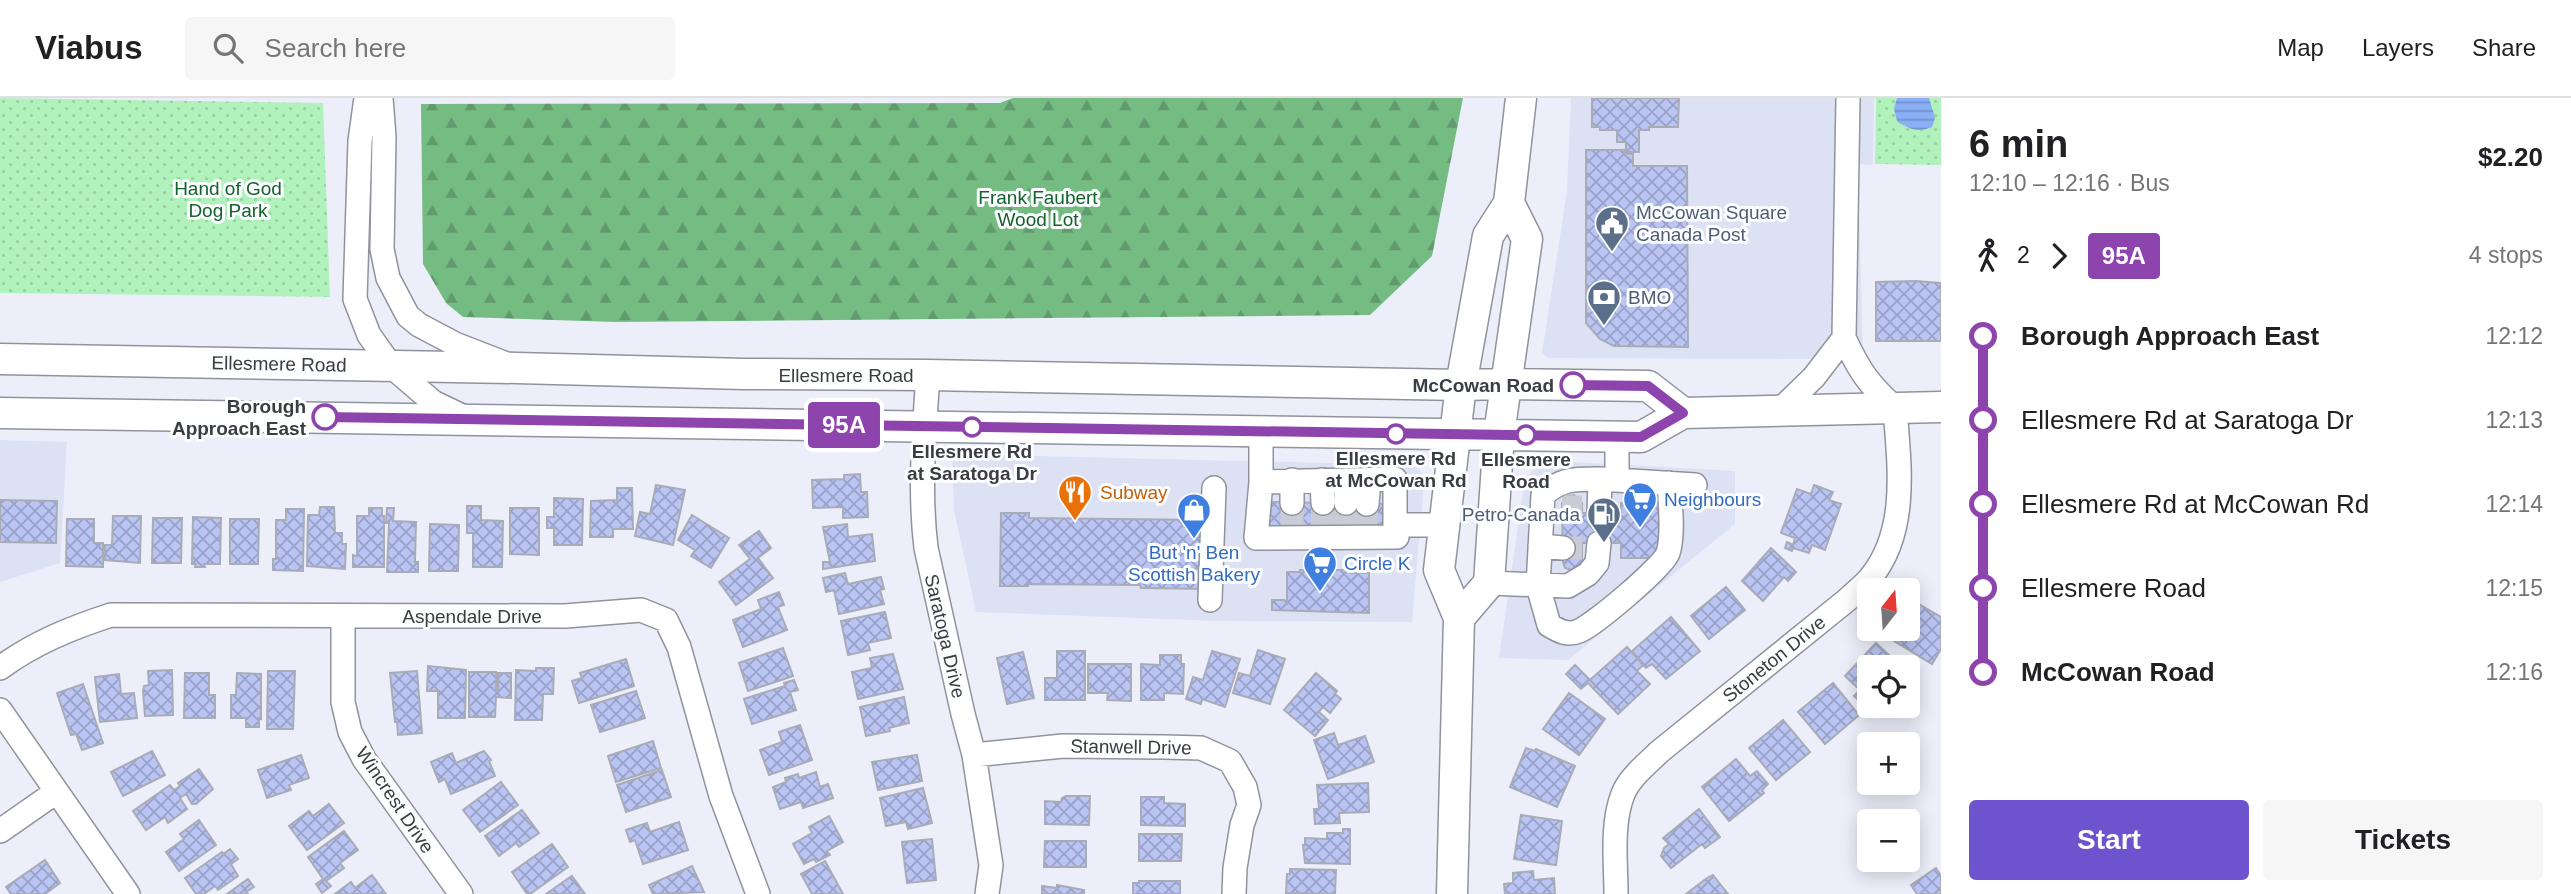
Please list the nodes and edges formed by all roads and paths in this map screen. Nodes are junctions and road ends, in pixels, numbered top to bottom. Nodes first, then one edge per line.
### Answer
1 (366, 98) edge
2 (381, 98) edge
3 (1521, 98) edge
4 (1848, 98) edge
5 (1509, 203) junction
6 (1844, 338) junction
7 (0, 359) edge
8 (391, 366) junction
9 (517, 368) junction
10 (928, 375) junction
11 (1506, 384) junction
12 (1461, 386) junction
13 (1941, 407) edge
14 (1895, 408) junction
15 (1780, 410) junction
16 (0, 413) edge
17 (1683, 413) junction
18 (469, 419) junction
19 (924, 426) junction
20 (1261, 432) junction
21 (1499, 434) junction
22 (1454, 435) junction
23 (1617, 436) junction
24 (1609, 479) junction
25 (1322, 480) junction
26 (1346, 480) junction
27 (1369, 480) junction
28 (1261, 482) junction
29 (1669, 483) junction
30 (1695, 485) dead end
31 (1214, 488) dead end
32 (1345, 503) junction
33 (1577, 508) junction
34 (1395, 525) junction
35 (1444, 525) junction
36 (1577, 547) junction
37 (1489, 583) junction
38 (1538, 586) junction
39 (1210, 600) dead end
40 (343, 616) junction
41 (1459, 618) junction
42 (0, 668) edge
43 (0, 710) edge
44 (974, 755) junction
45 (56, 792) junction
46 (0, 831) edge
47 (128, 894) edge
48 (461, 894) edge
49 (758, 894) edge
50 (987, 894) edge
51 (1234, 894) edge
52 (1452, 894) edge
53 (1616, 894) edge

1 - 8 street
2 - 9 street
3 - 5 main road
4 - 6 street
5 - 11 main road
5 - 12 main road
6 - 14 street
6 - 15 street
7 - 8 main road, Ellesmere Road
8 - 9 main road, Ellesmere Road
8 - 18 street
9 - 10 main road, Ellesmere Road
10 - 12 main road, Ellesmere Road
10 - 19 street, Saratoga Drive
11 - 12 main road, Ellesmere Road
11 - 17 main road, Ellesmere Road
11 - 21 main road
12 - 22 main road
13 - 14 main road
14 - 15 main road
14 - 53 street, Stoneton Drive
15 - 17 main road
16 - 18 main road
17 - 23 main road
18 - 19 main road
19 - 20 main road
19 - 44 street, Saratoga Drive
20 - 22 main road
20 - 28 street
21 - 22 main road
21 - 23 main road
21 - 37 main road
22 - 35 main road
23 - 24 street
24 - 29 street
24 - 33 street
24 - 33 street
25 - 26 street
25 - 28 street
25 - 32 street
26 - 27 street
26 - 32 street
27 - 32 street
27 - 34 street
28 - 34 street
29 - 30 street
29 - 38 street
31 - 39 street
33 - 36 street
34 - 35 street
35 - 41 main road
36 - 38 street
36 - 38 street
37 - 38 street
37 - 41 main road
40 - 42 street, Aspendale Drive
40 - 48 street, Wincrest Drive
40 - 49 street, Aspendale Drive
41 - 52 main road
43 - 45 street
44 - 50 street, Saratoga Drive
44 - 51 street, Stanwell Drive
45 - 46 street
45 - 47 street

